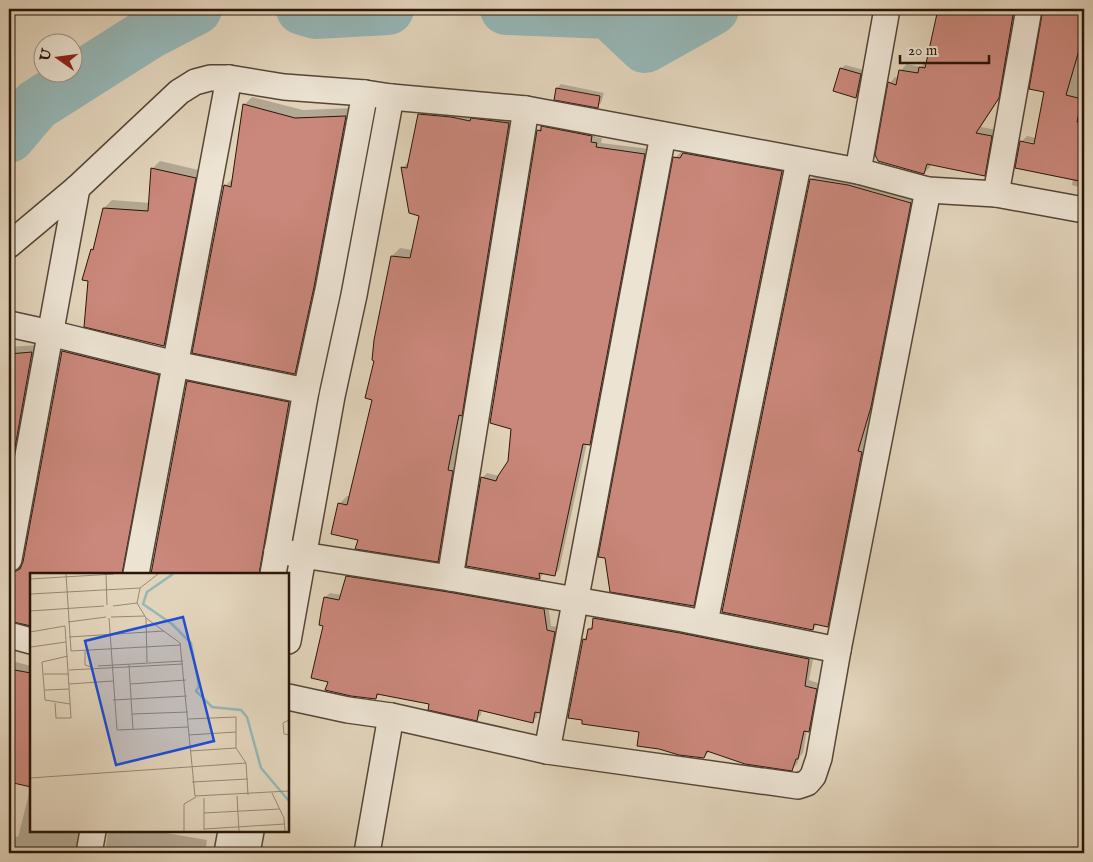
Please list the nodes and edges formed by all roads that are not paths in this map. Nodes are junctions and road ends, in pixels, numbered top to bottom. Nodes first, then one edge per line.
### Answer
1 (887, 9) edge
2 (1029, 9) edge
3 (229, 78) junction
4 (365, 93) junction
5 (390, 97) junction
6 (526, 110) junction
7 (663, 136) junction
8 (799, 161) junction
9 (858, 171) junction
10 (77, 188) junction
11 (928, 190) junction
12 (996, 194) junction
13 (1084, 210) edge
14 (9, 245) edge
15 (9, 324) edge
16 (50, 333) junction
17 (175, 364) junction
18 (306, 391) junction
19 (304, 555) junction
20 (9, 559) edge
21 (275, 563) edge
22 (136, 573) edge
23 (450, 578) junction
24 (576, 600) junction
25 (705, 622) junction
26 (9, 635) edge
27 (289, 636) edge
28 (30, 641) edge
29 (838, 650) junction
30 (289, 697) edge
31 (391, 716) junction
32 (547, 750) junction
33 (93, 832) edge
34 (230, 832) edge
35 (251, 832) edge
36 (89, 853) edge
37 (227, 853) edge
38 (247, 853) edge
39 (367, 853) edge

1 - 9 street
2 - 12 street
3 - 4 street
3 - 10 street
3 - 17 street
4 - 5 street
4 - 18 street
5 - 6 street
5 - 19 street
6 - 7 street
6 - 23 street
7 - 8 street
7 - 24 street
8 - 9 street
8 - 25 street
9 - 11 street
10 - 14 street
10 - 16 street
11 - 12 street
11 - 29 street
12 - 13 street
15 - 16 street
16 - 17 street
16 - 20 street
17 - 18 street
17 - 22 street
18 - 21 street
19 - 21 street
19 - 23 street
19 - 27 street
23 - 24 street
24 - 25 street
24 - 32 street
25 - 29 street
26 - 28 street
29 - 32 street
30 - 31 street
31 - 32 street
31 - 39 street
33 - 36 street
34 - 37 street
35 - 38 street

